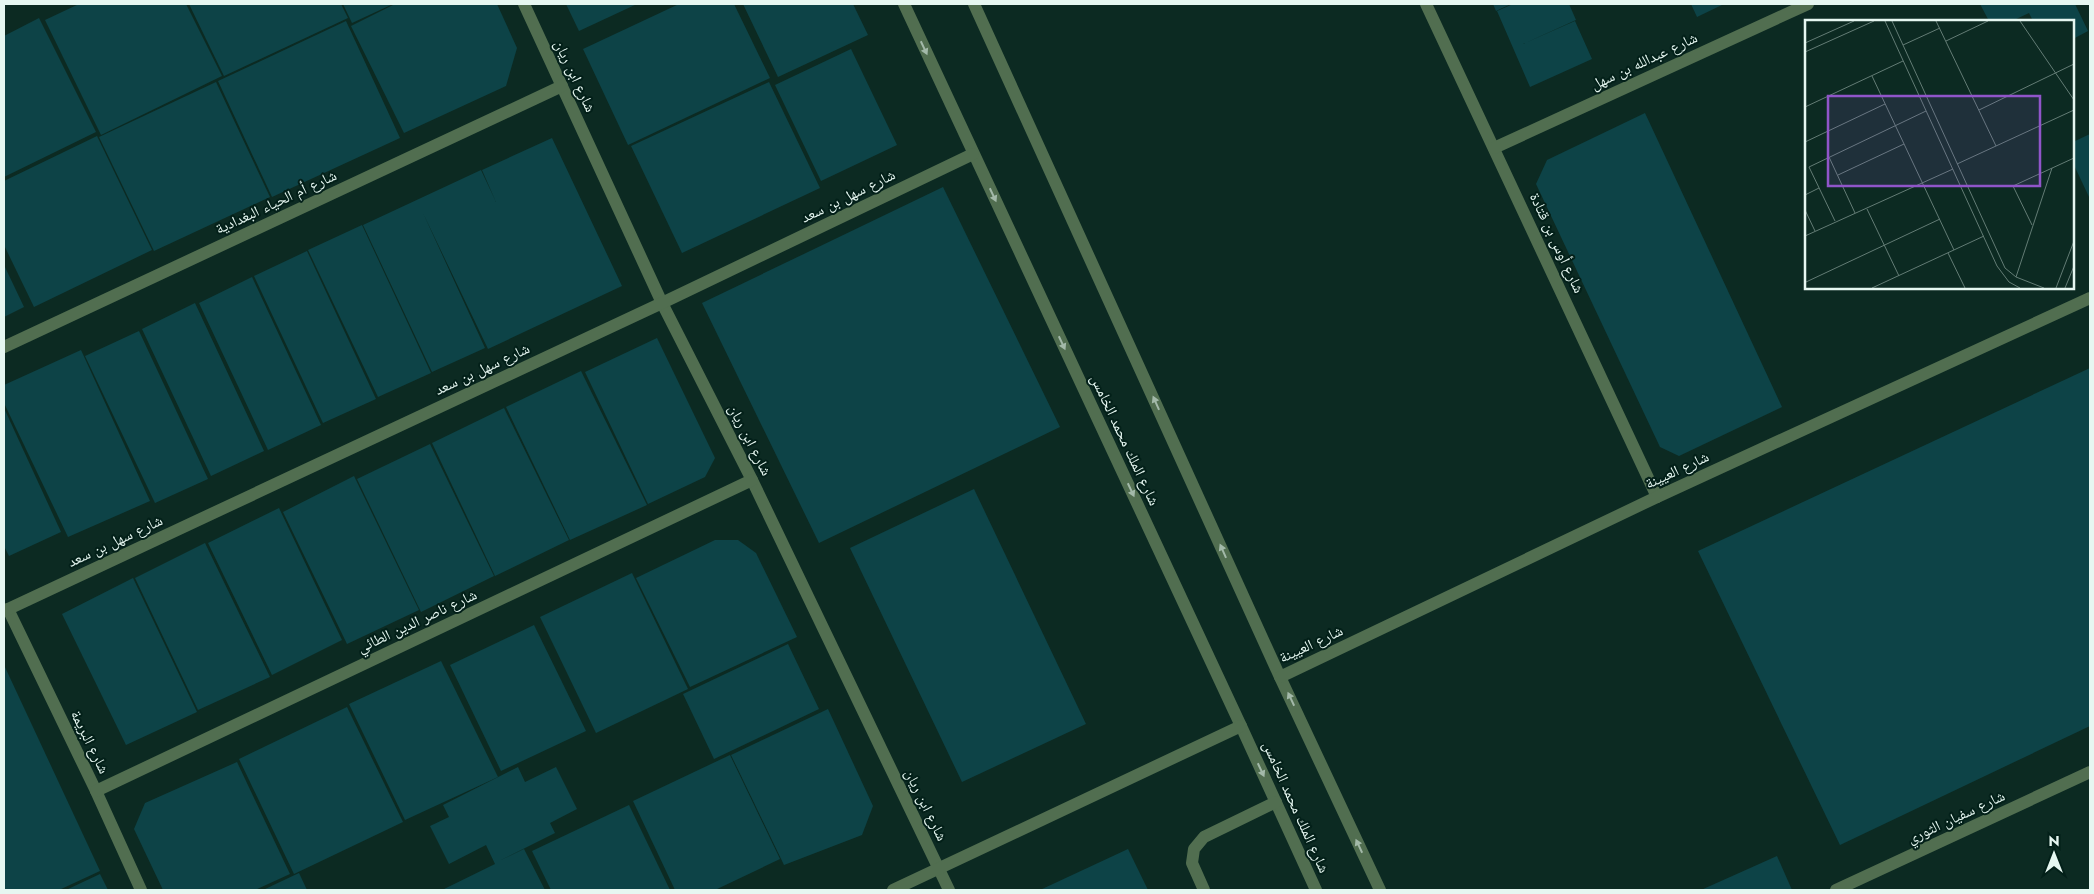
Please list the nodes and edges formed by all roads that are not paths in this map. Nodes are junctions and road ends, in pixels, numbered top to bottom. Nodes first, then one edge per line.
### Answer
1 (524, 4) edge
2 (904, 4) edge
3 (974, 4) edge
4 (1426, 4) edge
5 (1808, 4) edge
6 (562, 86) junction
7 (1494, 148) junction
8 (973, 154) junction
9 (2090, 298) edge
10 (662, 303) junction
11 (4, 347) edge
12 (752, 480) junction
13 (1658, 497) junction
14 (6, 610) edge
15 (1280, 677) junction
16 (1241, 726) junction
17 (2090, 772) edge
18 (96, 791) junction
19 (1276, 802) junction
20 (939, 869) junction
21 (141, 890) edge
22 (893, 890) edge
23 (949, 890) edge
24 (1204, 890) edge
25 (1316, 890) edge
26 (1380, 890) edge
27 (1836, 890) edge

1 - 6 street, شارع ابن ريان
2 -> 8 street, شارع الملك محمد الخامس
15 -> 3 street
4 - 7 street, شارع أوس بن قتادة
5 - 7 street, شارع عبدالله بن سهل
6 - 10 street, شارع ابن ريان
6 - 11 street, شارع أم الحياء البغدادية
7 - 13 street, شارع أوس بن قتادة
8 - 10 street, شارع سهل بن سعد
8 -> 16 street, شارع الملك محمد الخامس
9 - 13 street, شارع العيينة
10 - 12 street, شارع ابن ريان
10 - 14 street, شارع سهل بن سعد
12 - 18 street, شارع ناصر الدين الطائي
12 - 20 street, شارع ابن ريان
13 - 15 street, شارع العيينة
14 - 18 street, شارع البريمة
26 -> 15 street
16 -> 19 street, شارع الملك محمد الخامس
16 - 20 street
17 - 27 street, شارع سفيان الثوري
18 - 21 street, شارع البريمة
19 - 24 street
19 - 25 street, شارع الملك محمد الخامس
20 - 22 street
20 - 23 street, شارع ابن ريان

